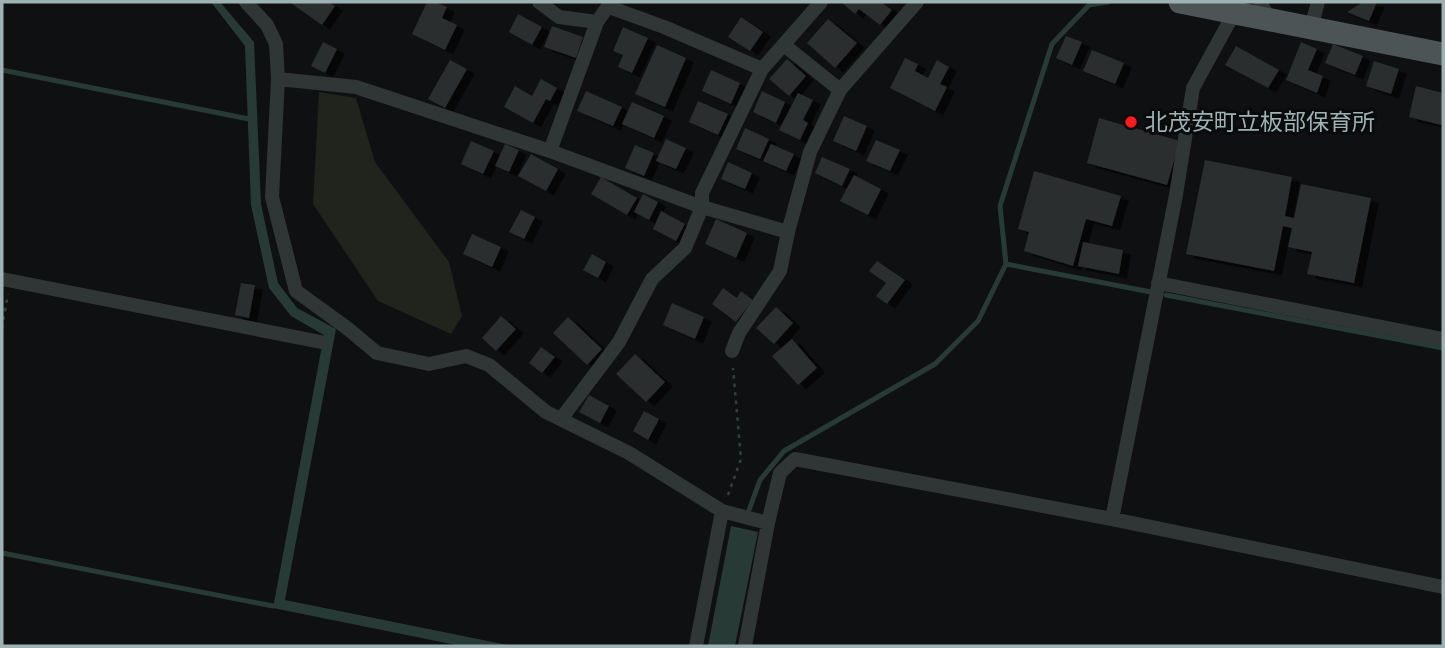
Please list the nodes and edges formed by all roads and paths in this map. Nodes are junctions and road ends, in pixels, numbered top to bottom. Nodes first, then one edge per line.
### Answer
1 (246, 2) edge
2 (539, 2) edge
3 (821, 2) edge
4 (917, 2) edge
5 (1180, 2) edge
6 (1318, 2) edge
7 (610, 4) edge
8 (1265, 11) edge
9 (1234, 13) junction
10 (597, 22) junction
11 (1311, 28) junction
12 (784, 45) junction
13 (1443, 54) edge
14 (762, 69) junction
15 (278, 79) junction
16 (840, 90) junction
17 (550, 151) junction
18 (702, 207) junction
19 (788, 232) junction
20 (6, 280) edge
21 (1158, 283) junction
22 (2, 328) edge
23 (1443, 339) edge
24 (321, 342) dead end
25 (732, 351) joint
26 (561, 419) junction
27 (722, 511) junction
28 (1112, 519) junction
29 (768, 523) junction
30 (1443, 587) edge
31 (696, 646) edge
32 (745, 646) edge

1 - 15 street
2 - 10 street
3 - 12 street
4 - 16 street
5 - 9 main road
6 - 11 street
7 - 10 street
7 - 14 street
8 - 9 main road
8 - 11 main road
9 - 21 street
10 - 17 street
11 - 13 main road
12 - 14 street
12 - 16 street
14 - 18 street
15 - 17 street
15 - 26 street
16 - 19 street
17 - 18 street
18 - 19 street
18 - 26 street
19 - 25 street
20 - 22 path
20 - 24 street
21 - 23 street
21 - 28 street
25 - 27 path
26 - 27 street
27 - 29 street
27 - 31 street
28 - 29 street
28 - 30 street
29 - 32 street

